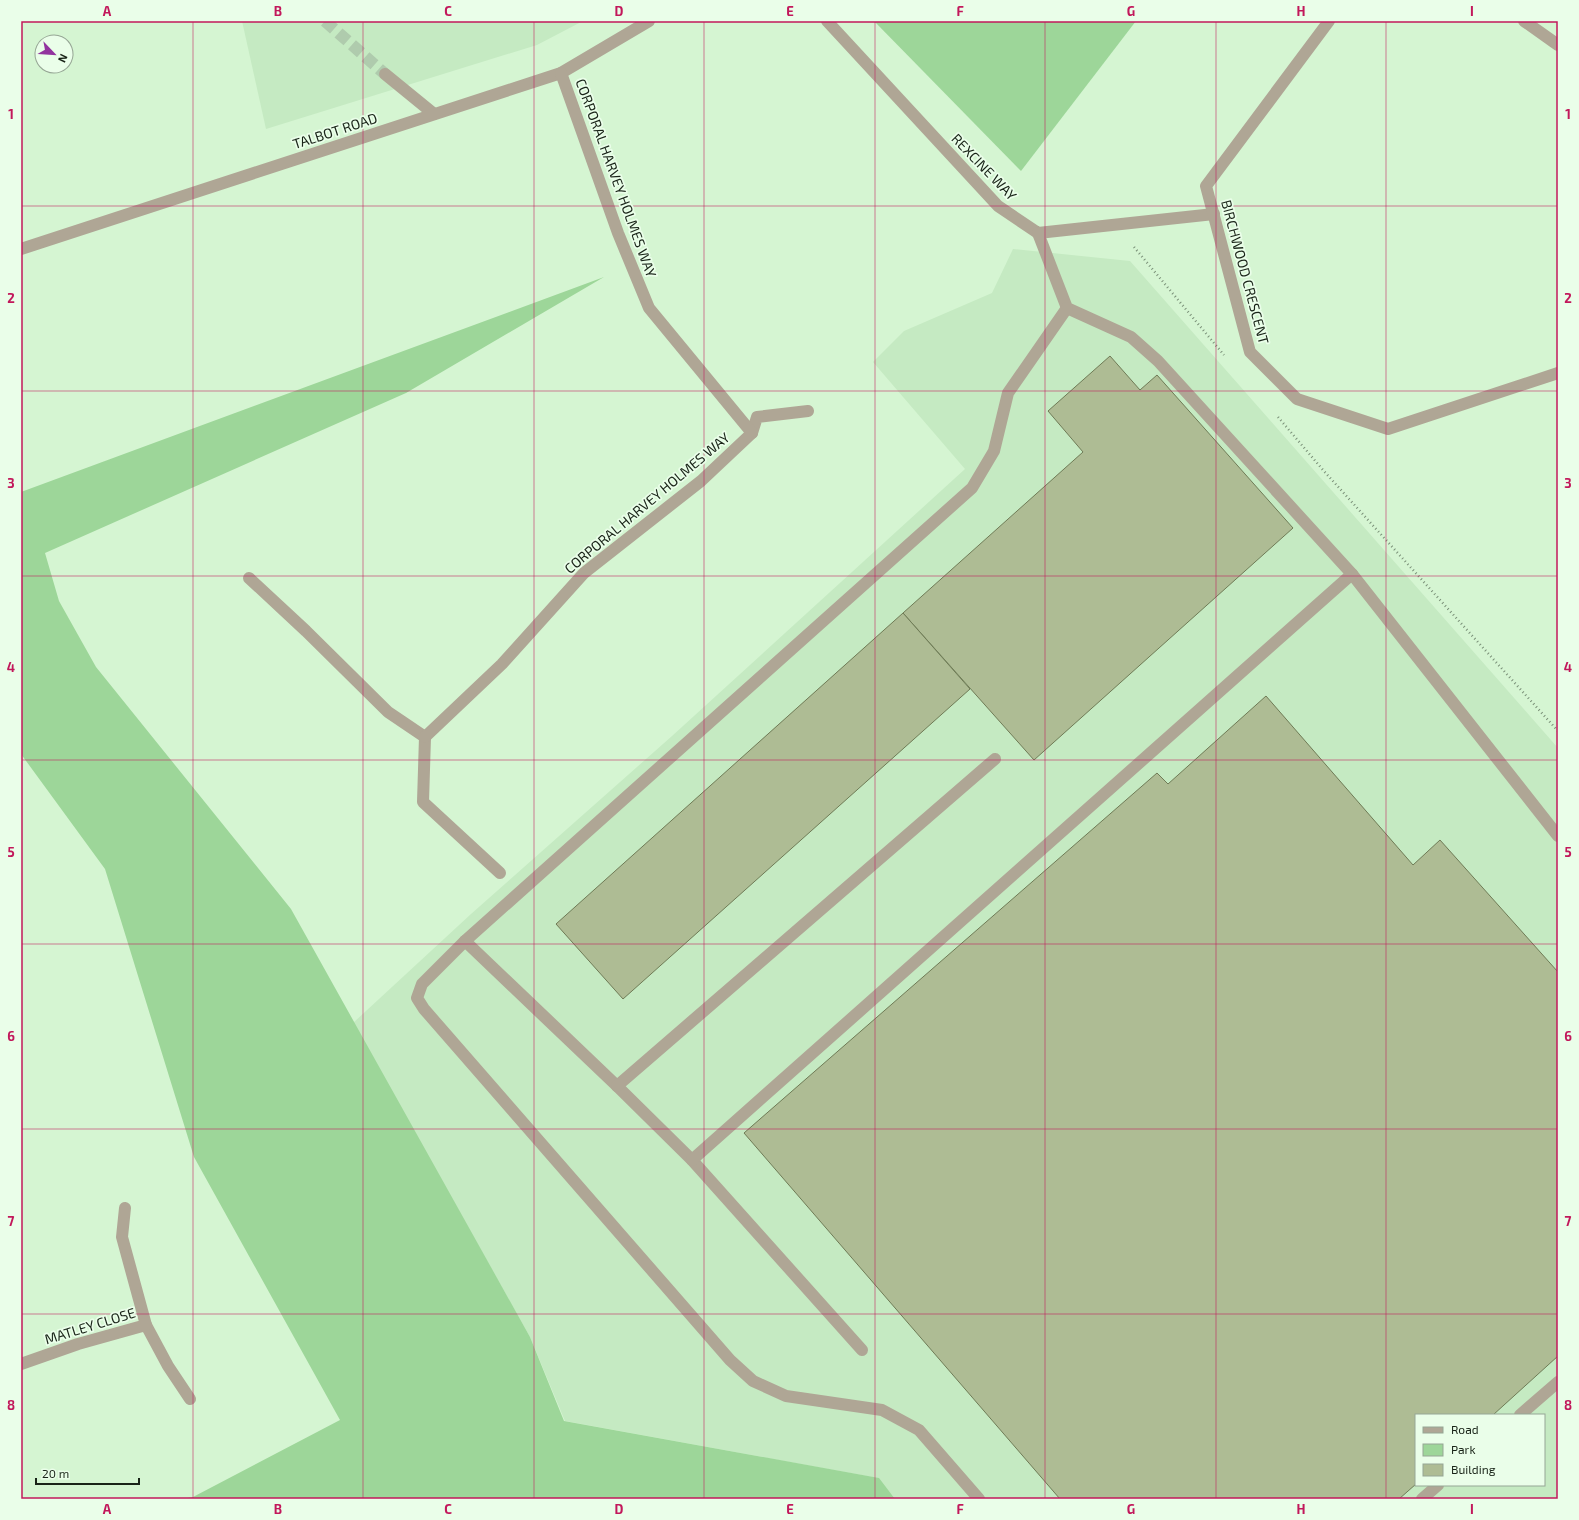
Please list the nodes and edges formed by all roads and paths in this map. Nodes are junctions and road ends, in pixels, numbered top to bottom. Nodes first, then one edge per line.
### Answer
1 (649, 21) edge
2 (827, 21) edge
3 (1328, 21) edge
4 (1524, 21) edge
5 (1558, 45) edge
6 (561, 73) junction
7 (385, 74) tunnel mouth
8 (434, 114) junction
9 (1214, 214) junction
10 (1115, 225) junction
11 (1038, 233) junction
12 (21, 249) edge
13 (1067, 308) junction
14 (1228, 359) dead end
15 (1558, 373) edge
16 (808, 411) dead end
17 (1273, 412) dead end
18 (752, 433) junction
19 (1352, 574) junction
20 (249, 578) dead end
21 (1558, 731) edge
22 (425, 737) junction
23 (995, 759) dead end
24 (1558, 836) edge
25 (500, 873) dead end
26 (465, 941) junction
27 (617, 1086) junction
28 (692, 1160) junction
29 (125, 1208) dead end
30 (146, 1325) junction
31 (862, 1350) dead end
32 (21, 1364) edge
33 (1558, 1382) edge
34 (190, 1399) dead end
35 (1521, 1414) edge
36 (1437, 1486) edge
37 (979, 1499) edge
38 (1422, 1499) edge

1 - 6 street, TALBOT ROAD
2 - 11 street, REXCINE WAY
3 - 9 street, BIRCHWOOD CRESCENT
4 - 5 street
6 - 8 street, TALBOT ROAD
6 - 18 street, CORPORAL HARVEY HOLMES WAY
7 - 8 street
8 - 12 street, TALBOT ROAD
9 - 10 street
9 - 15 street, BIRCHWOOD CRESCENT
10 - 11 street
10 - 14 path
11 - 13 street
13 - 19 street
13 - 26 street
16 - 18 street
17 - 21 path
18 - 22 street, CORPORAL HARVEY HOLMES WAY
19 - 24 street
19 - 28 street
20 - 22 street
22 - 25 street
23 - 27 street
26 - 27 street
26 - 37 street
27 - 28 street
28 - 31 street
29 - 30 street, MATLEY CLOSE
30 - 32 street, MATLEY CLOSE
30 - 34 street
33 - 35 street
36 - 38 street

